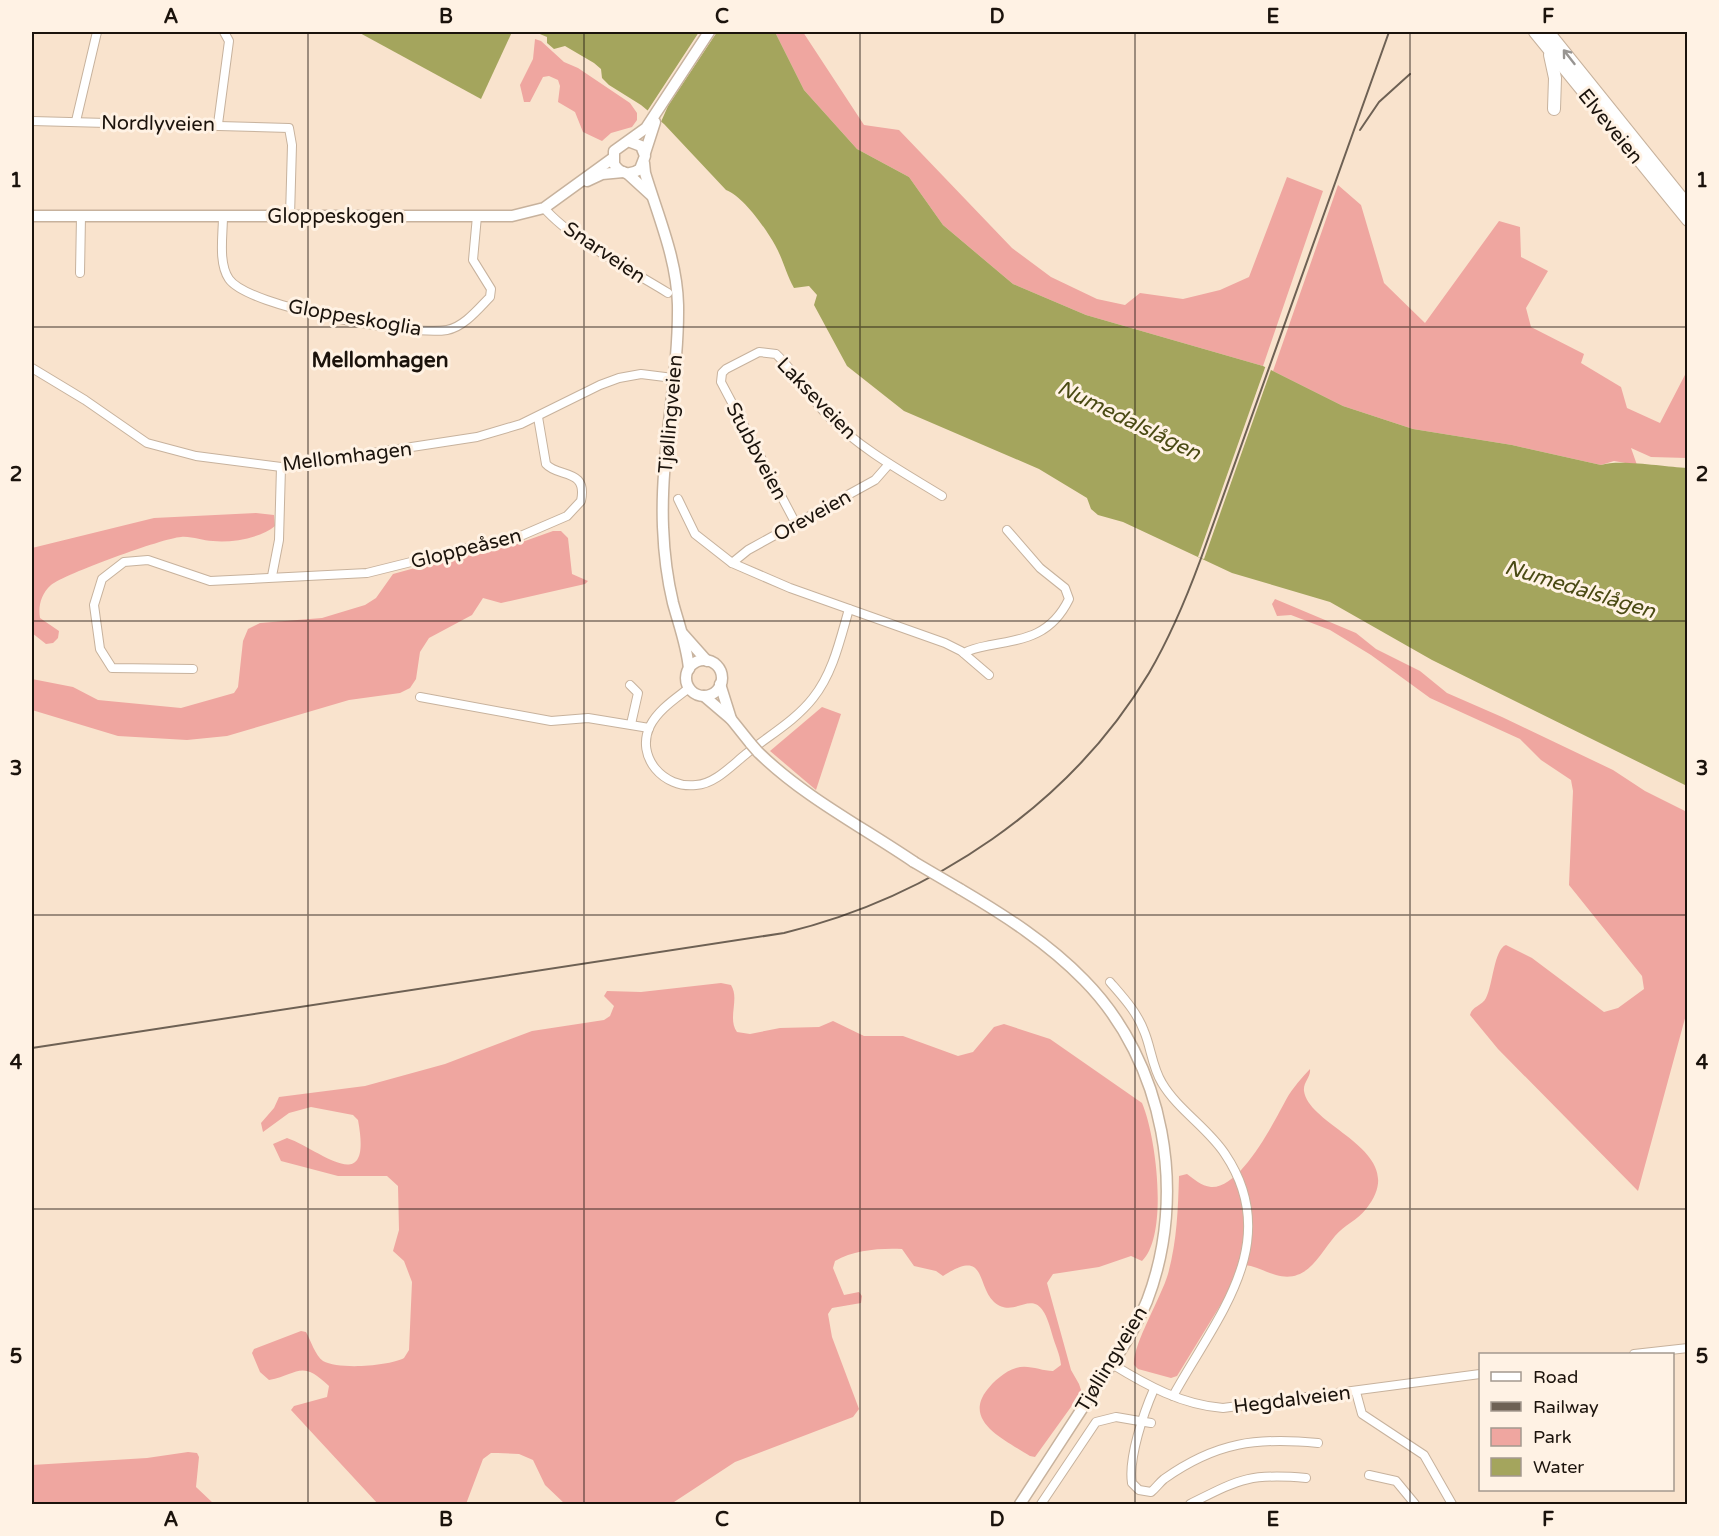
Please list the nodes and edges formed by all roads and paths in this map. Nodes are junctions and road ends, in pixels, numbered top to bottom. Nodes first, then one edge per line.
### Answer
1 (97, 32) edge
2 (224, 32) edge
3 (709, 32) edge
4 (1535, 32) edge
5 (1548, 32) edge
6 (1548, 48) junction
7 (1554, 110) dead end
8 (32, 121) edge
9 (76, 122) junction
10 (218, 124) junction
11 (646, 134) junction
12 (628, 141) junction
13 (613, 158) junction
14 (645, 158) junction
15 (626, 173) junction
16 (581, 183) junction
17 (651, 195) junction
18 (1688, 206) edge
19 (544, 208) junction
20 (32, 216) edge
21 (81, 216) junction
22 (223, 216) junction
23 (290, 216) junction
24 (477, 216) junction
25 (1688, 220) edge
26 (80, 273) dead end
27 (668, 293) dead end
28 (32, 368) edge
29 (720, 377) joint
30 (673, 378) junction
31 (538, 417) junction
32 (889, 464) junction
33 (281, 467) junction
34 (942, 496) dead end
35 (678, 499) dead end
36 (796, 524) junction
37 (1007, 531) dead end
38 (732, 563) junction
39 (272, 576) junction
40 (849, 609) junction
41 (683, 634) junction
42 (964, 653) junction
43 (707, 661) junction
44 (193, 669) dead end
45 (688, 669) junction
46 (989, 675) dead end
47 (720, 684) junction
48 (630, 685) dead end
49 (689, 688) junction
50 (704, 696) junction
51 (420, 697) dead end
52 (731, 720) junction
53 (631, 724) junction
54 (649, 728) junction
55 (1110, 982) dead end
56 (1688, 1348) edge
57 (1643, 1353) edge
58 (1112, 1364) junction
59 (1479, 1374) edge
60 (1154, 1389) junction
61 (1356, 1392) junction
62 (1173, 1396) junction
63 (1147, 1422) junction
64 (1318, 1443) dead end
65 (1369, 1475) dead end
66 (1306, 1478) dead end
67 (1020, 1504) edge
68 (1041, 1504) edge
69 (1190, 1504) edge
70 (1415, 1504) edge
71 (1452, 1504) edge

1 - 9 street
2 - 10 street
3 - 11 main road, Tjøllingveien
4 - 6 highway, Elveveien
18 -> 5 highway, Elveveien
6 - 7 highway
6 - 25 highway, Elveveien
8 - 9 street, Nordlyveien
9 - 10 street, Nordlyveien
10 - 23 street, Nordlyveien
11 - 12 main road
11 - 14 main road, Tjøllingveien
12 - 13 main road
12 - 14 main road
13 - 15 main road
13 - 16 main road, Gloppeskogen
14 - 15 main road
14 - 17 main road, Tjøllingveien
15 - 16 main road, Gloppeskogen
15 - 17 main road, Tjøllingveien
16 - 19 main road, Gloppeskogen
17 - 30 main road, Tjøllingveien
19 - 24 main road, Gloppeskogen
19 - 27 street, Snarveien
20 - 21 main road, Gloppeskogen
21 - 22 main road, Gloppeskogen
21 - 26 street
22 - 23 main road, Gloppeskogen
22 - 24 street, Gloppeskoglia
23 - 24 main road, Gloppeskogen
28 - 33 street, Mellomhagen
29 - 32 street, Lakseveien
29 - 36 street, Stubbveien
30 - 31 street, Mellomhagen
30 - 41 main road, Tjøllingveien
31 - 33 street, Mellomhagen
31 - 39 street, Gloppeåsen
32 - 34 street, Lakseveien
32 - 36 street, Oreveien
33 - 39 street
35 - 38 street
36 - 38 street, Oreveien
37 - 42 street
38 - 40 street
39 - 44 street, Gloppeåsen
40 - 42 street
40 - 54 street
41 - 43 main road, Tjøllingveien
41 - 45 main road, Tjøllingveien
42 - 46 street
43 - 45 main road
43 - 47 main road
45 - 49 main road
47 - 50 main road
47 - 52 main road
48 - 53 street
49 - 50 main road
49 - 54 street
50 - 52 main road
51 - 53 street
52 - 58 main road, Tjøllingveien, bridge
53 - 54 street
55 - 62 street
56 - 57 street
58 - 60 street, Hegdalveien
58 - 67 main road, Tjøllingveien
59 - 61 street, Hegdalveien
60 - 62 street, Hegdalveien
60 - 63 street
61 - 62 street, Hegdalveien
61 - 71 street
63 - 64 street
63 - 68 street
65 - 70 street
66 - 69 street

